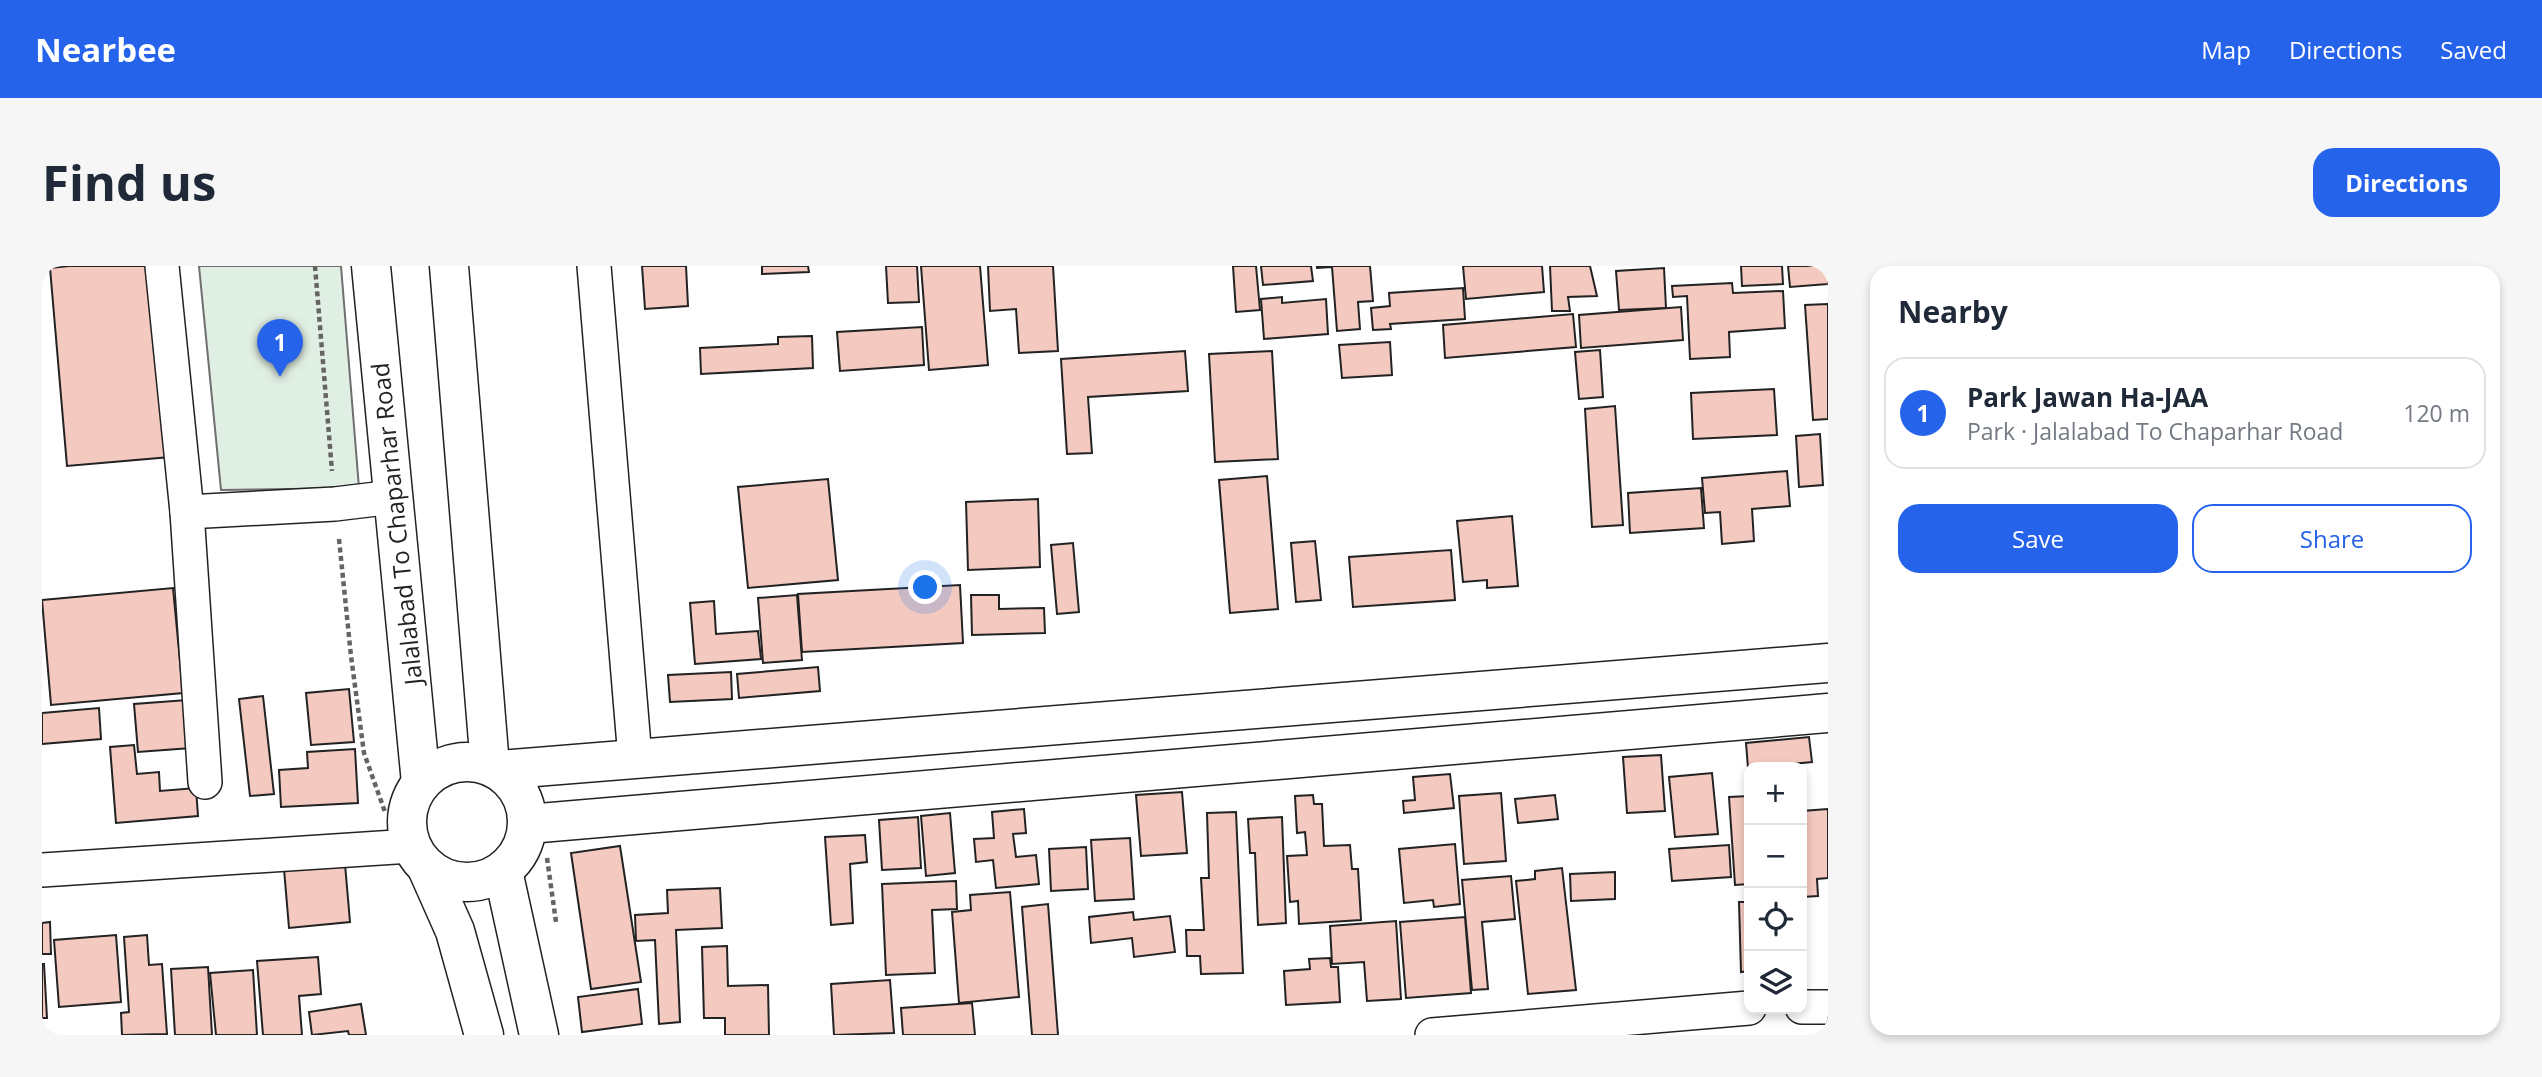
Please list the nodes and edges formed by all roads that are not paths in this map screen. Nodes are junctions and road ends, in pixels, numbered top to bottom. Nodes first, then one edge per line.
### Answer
1 (162, 266) edge
2 (371, 266) edge
3 (449, 266) edge
4 (594, 266) edge
5 (393, 497) junction
6 (187, 512) junction
7 (1828, 663) edge
8 (1828, 713) edge
9 (635, 758) junction
10 (495, 768) junction
11 (205, 782) dead end
12 (421, 783) junction
13 (535, 823) junction
14 (412, 854) junction
15 (42, 870) edge
16 (503, 871) junction
17 (1807, 1007) edge
18 (1828, 1007) edge
19 (1744, 1008) edge
20 (484, 1035) edge
21 (539, 1035) edge
22 (1432, 1035) edge

1 - 6 street
2 - 5 street, Jalalabad To Chaparhar Road
3 - 10 street
4 - 9 street
5 - 6 street
5 - 12 street, Jalalabad To Chaparhar Road
6 - 11 street
7 - 9 street
8 - 13 street
9 - 10 street
10 - 12 street
10 - 13 street
12 - 14 street
13 - 16 street
14 - 15 street
14 - 16 street
14 - 20 street
16 - 21 street
17 - 18 street
19 - 22 street

